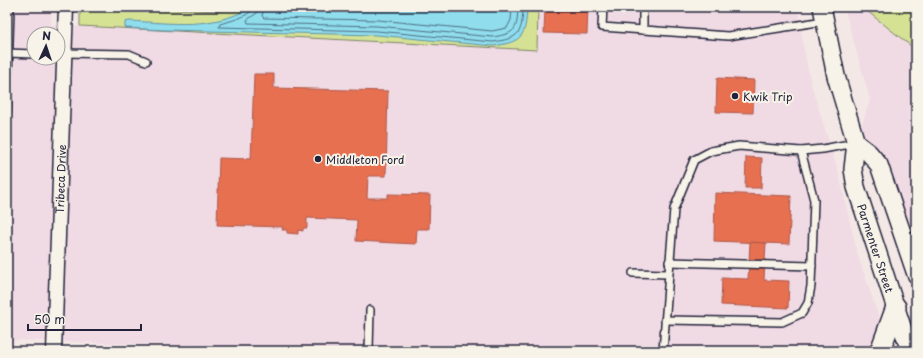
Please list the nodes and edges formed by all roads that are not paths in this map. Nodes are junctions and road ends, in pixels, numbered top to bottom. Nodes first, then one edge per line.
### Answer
1 (10, 7) edge
2 (66, 7) edge
3 (603, 7) edge
4 (643, 7) edge
5 (823, 14) edge
6 (64, 26) edge
7 (643, 30) junction
8 (8, 53) edge
9 (66, 53) edge
10 (26, 54) edge
11 (146, 61) dead end
12 (61, 66) edge
13 (7, 111) edge
14 (856, 143) junction
15 (801, 151) junction
16 (669, 262) junction
17 (812, 266) junction
18 (633, 273) dead end
19 (668, 274) junction
20 (916, 274) edge
21 (896, 307) junction
22 (370, 310) dead end
23 (665, 320) junction
24 (54, 351) edge
25 (369, 351) edge
26 (663, 351) edge
27 (880, 351) edge
28 (910, 351) edge

1 - 8 lane
2 - 6 street, Tribeca Drive
3 - 7 lane
4 - 7 lane
5 - 7 lane
5 - 14 street, Parmenter Street
8 - 10 lane
8 - 13 lane
9 - 11 lane
12 - 24 street, Tribeca Drive
14 - 15 lane
14 - 20 street
14 - 21 street, Parmenter Street
15 - 16 lane
15 - 17 lane
16 - 17 lane
16 - 19 lane
17 - 23 lane
18 - 19 lane
19 - 23 lane
21 - 27 main road
21 - 28 street, Parmenter Street
22 - 25 lane
23 - 26 lane

